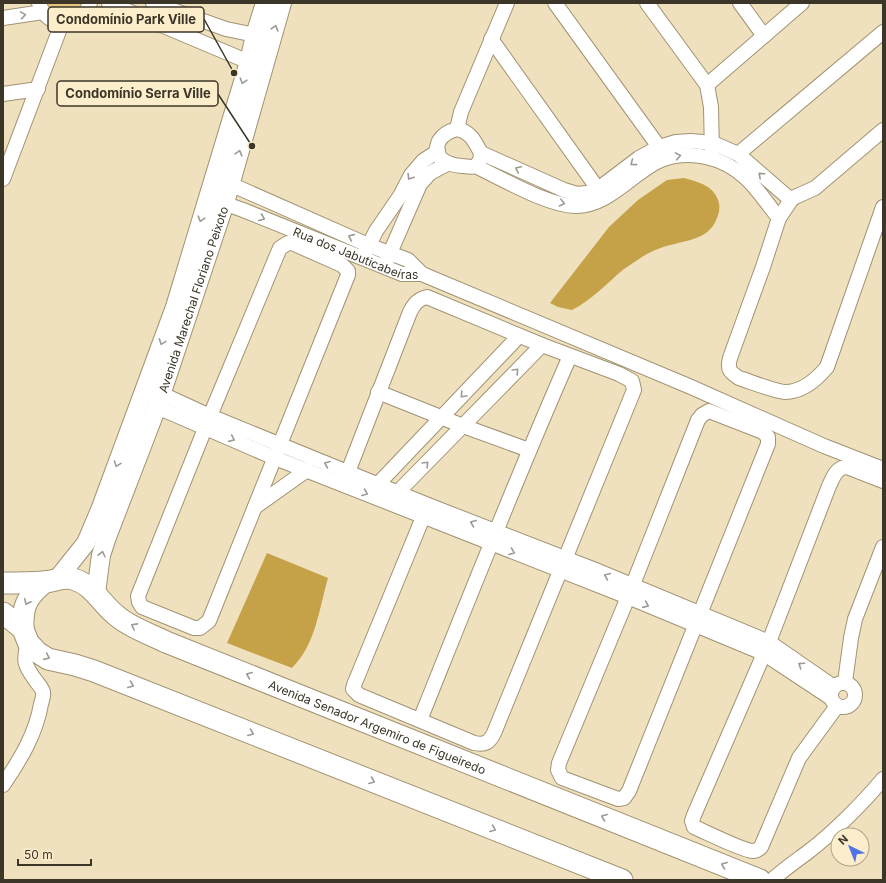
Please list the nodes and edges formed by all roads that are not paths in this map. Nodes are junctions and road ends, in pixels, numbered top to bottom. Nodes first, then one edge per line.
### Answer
1 (90, 3) edge
2 (109, 3) edge
3 (153, 3) edge
4 (265, 3) edge
5 (282, 3) edge
6 (507, 3) edge
7 (556, 3) edge
8 (647, 3) edge
9 (740, 3) edge
10 (802, 3) edge
11 (41, 7) edge
12 (134, 8) edge
13 (3, 18) edge
14 (203, 21) junction
15 (62, 23) junction
16 (883, 32) edge
17 (255, 35) junction
18 (764, 36) junction
19 (491, 39) junction
20 (197, 40) junction
21 (249, 62) junction
22 (707, 85) junction
23 (38, 89) junction
24 (3, 94) edge
25 (457, 129) junction
26 (883, 130) edge
27 (713, 143) junction
28 (658, 147) junction
29 (438, 151) junction
30 (481, 153) junction
31 (738, 154) junction
32 (712, 158) junction
33 (447, 164) junction
34 (475, 166) junction
35 (4, 171) edge
36 (222, 180) junction
37 (598, 189) junction
38 (208, 198) junction
39 (791, 200) junction
40 (225, 203) junction
41 (883, 207) edge
42 (779, 218) junction
43 (368, 245) junction
44 (390, 253) junction
45 (199, 255) junction
46 (362, 259) junction
47 (384, 267) junction
48 (422, 274) junction
49 (519, 336) junction
50 (542, 345) junction
51 (570, 356) junction
52 (378, 392) junction
53 (160, 401) junction
54 (442, 417) junction
55 (209, 422) junction
56 (464, 426) junction
57 (137, 435) junction
58 (280, 444) junction
59 (528, 450) junction
60 (275, 458) junction
61 (883, 469) edge
62 (306, 470) junction
63 (346, 479) junction
64 (883, 481) edge
65 (378, 484) junction
66 (398, 492) junction
67 (255, 507) junction
68 (426, 511) junction
69 (494, 538) junction
70 (883, 547) edge
71 (562, 564) junction
72 (52, 580) junction
73 (3, 583) edge
74 (630, 591) junction
75 (96, 593) junction
76 (3, 613) edge
77 (697, 620) junction
78 (25, 636) junction
79 (766, 648) junction
80 (836, 693) junction
81 (420, 720) junction
82 (3, 785) edge
83 (881, 785) edge
84 (622, 880) edge
85 (760, 880) edge
86 (772, 880) edge

1 - 15 street
2 - 12 street
3 - 14 street
4 - 17 main road, Avenida Marechal Floriano Peixoto
36 -> 5 main road, Avenida Marechal Floriano Peixoto
6 - 19 street
7 - 28 street
8 - 22 street
9 - 18 street
10 - 18 street
13 -> 11 street
11 - 15 street
12 - 20 street
14 - 17 street
14 - 20 street
15 - 23 street
16 - 31 street
17 - 21 main road, Avenida Marechal Floriano Peixoto
18 - 22 street
19 - 25 street
19 - 37 street
20 - 21 street
21 -> 36 main road, Avenida Marechal Floriano Peixoto
22 - 27 street
23 - 24 street
23 - 35 street
25 - 29 street
25 - 30 street
26 - 39 street
27 - 28 street
27 - 31 street
27 - 32 street
28 -> 37 street
29 - 33 street
29 -> 43 street
30 - 34 street
37 -> 30 street
39 -> 31 street
34 -> 32 street
32 - 42 street
33 - 34 street
33 - 44 street
36 - 38 main road, Avenida Marechal Floriano Peixoto
36 - 40 main road, Avenida Marechal Floriano Peixoto
43 -> 36 street, Rua dos Jabuticabeiras
38 - 40 street, Rua dos Jabuticabeiras
38 -> 45 main road, Avenida Marechal Floriano Peixoto
39 - 42 street
40 - 45 main road, Avenida Marechal Floriano Peixoto
40 -> 46 street, Rua dos Jabuticabeiras
41 - 42 street
43 - 44 street, Rua dos Jabuticabeiras
43 - 46 street
44 - 47 street
44 - 48 street, Rua dos Jabuticabeiras
45 - 53 main road, Avenida Marechal Floriano Peixoto
45 -> 57 main road, Avenida Marechal Floriano Peixoto
46 - 47 street, Rua dos Jabuticabeiras
47 - 48 street, Rua dos Jabuticabeiras
48 - 61 street
49 - 50 street
49 - 52 street
49 -> 54 street
50 - 51 street
56 -> 50 street
51 - 59 street
51 - 71 street
52 - 54 street
52 - 63 street
53 - 55 street
53 - 57 main road, Avenida Marechal Floriano Peixoto
54 - 56 street
54 - 65 street
55 - 58 street
55 - 58 street
55 -> 60 street
55 - 67 street
56 - 59 street
66 -> 56 street
57 -> 72 main road, Avenida Marechal Floriano Peixoto
75 -> 57 main road, Avenida Marechal Floriano Peixoto
58 - 60 street
63 -> 58 street
59 - 69 street
60 - 62 street
60 - 67 street
62 - 63 street
62 - 67 street
63 - 65 street
63 -> 68 street
64 - 79 street
65 - 66 street
66 - 68 street
68 - 69 street
68 - 81 street
69 - 71 street
69 - 81 street
70 - 80 street
71 - 74 street
71 - 81 street
72 - 73 highway, Avenida Senador Argemiro de Figueiredo
72 - 75 highway, Avenida Senador Argemiro de Figueiredo
72 -> 78 highway
74 - 77 street
74 - 77 street
74 - 77 street
85 -> 75 highway, Avenida Senador Argemiro de Figueiredo
76 - 78 highway
77 - 79 street
78 - 82 street
78 -> 84 highway
79 - 80 street
79 - 80 street
83 - 86 street

